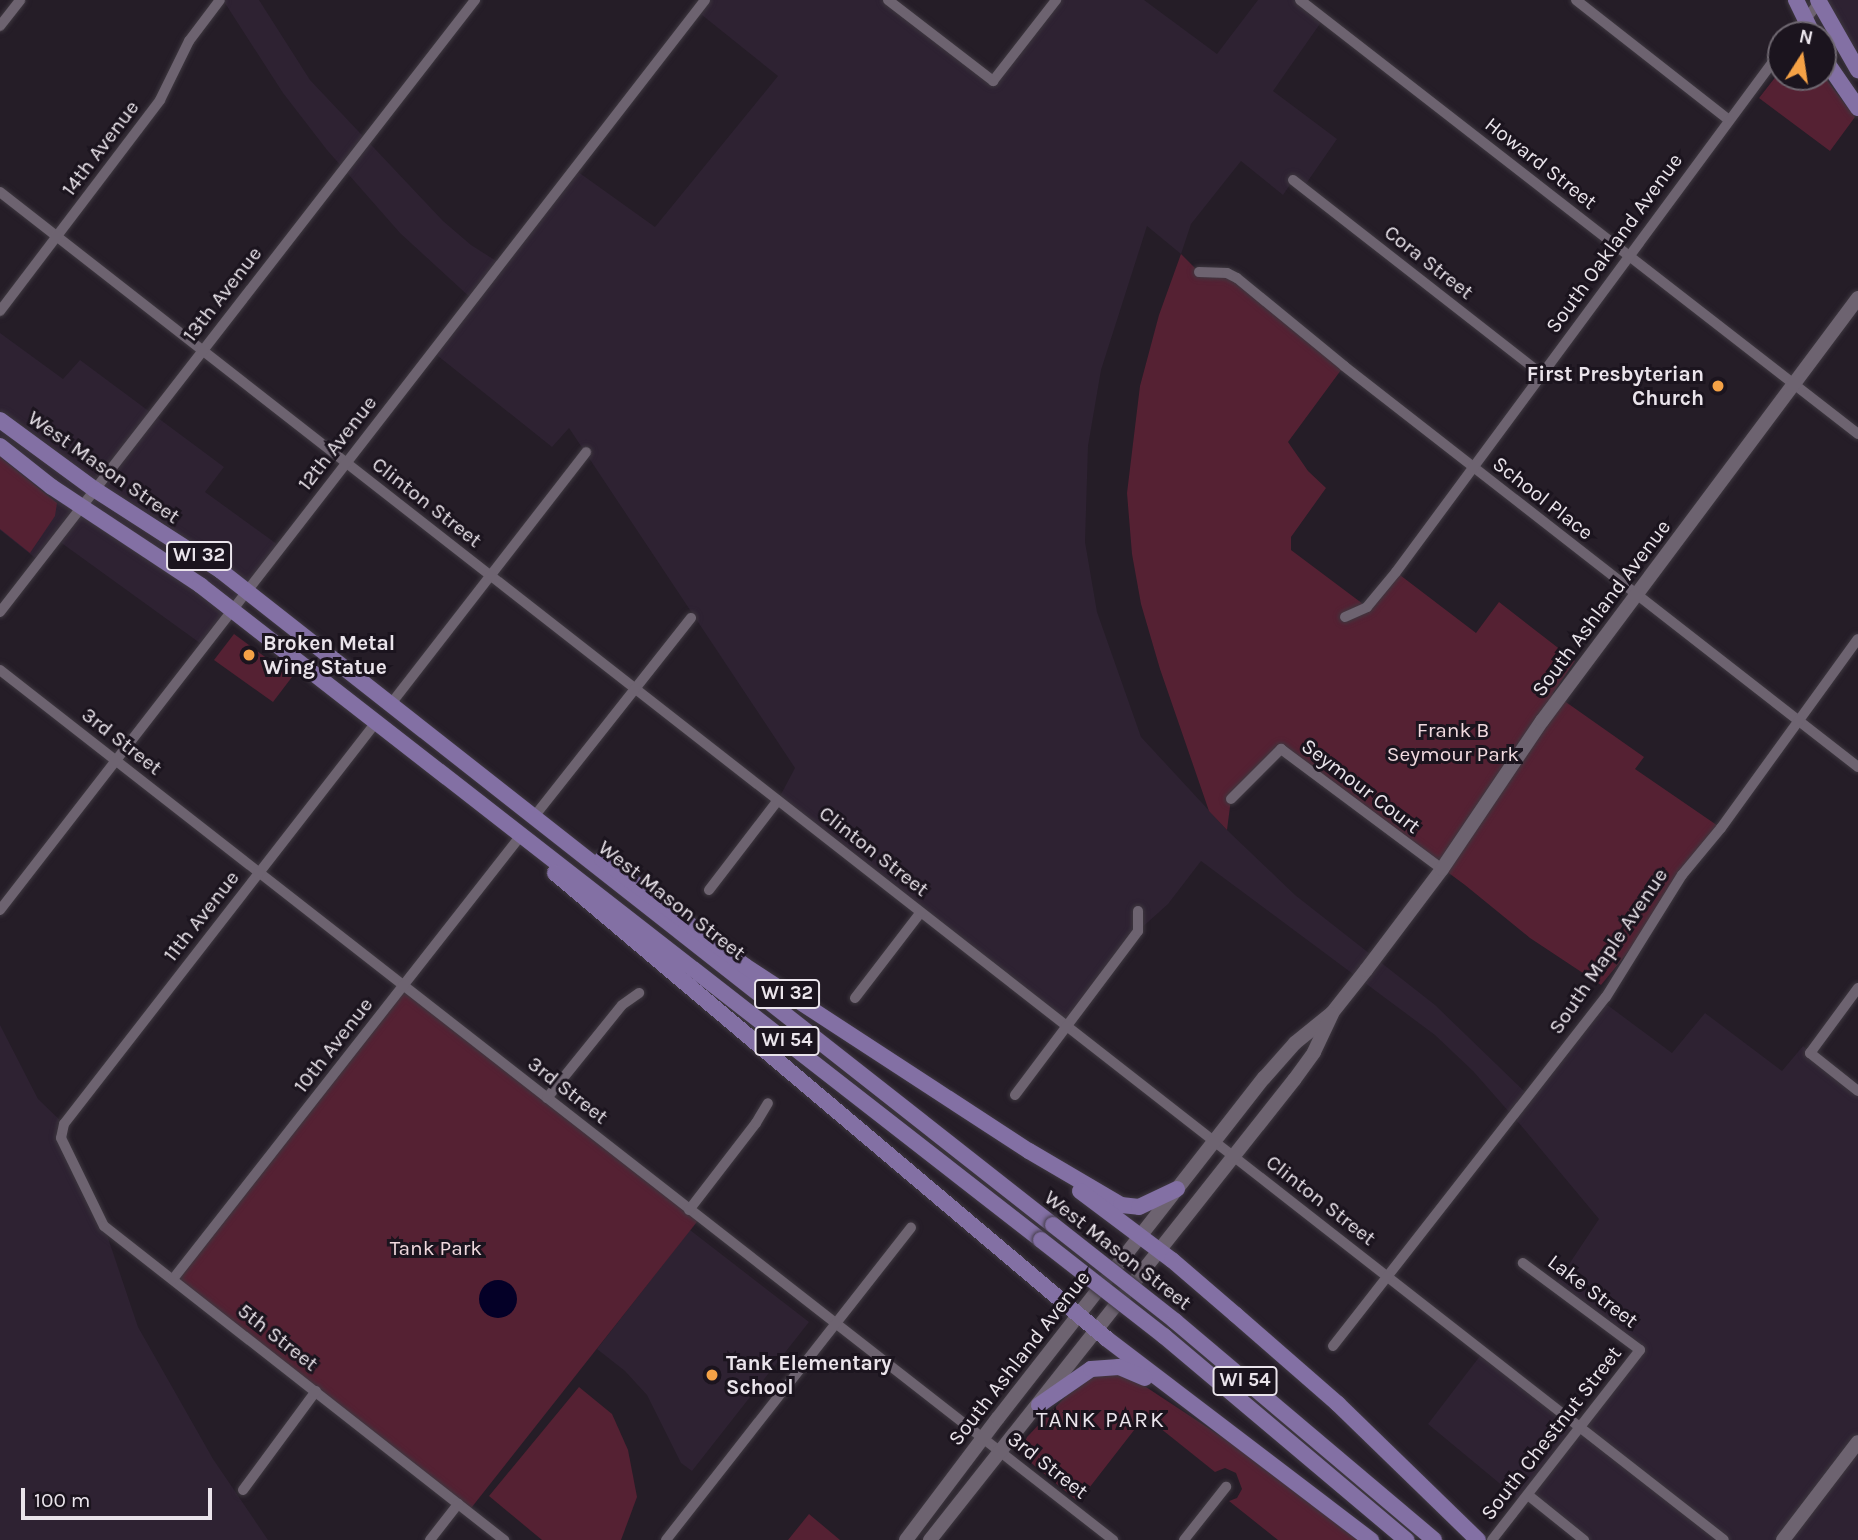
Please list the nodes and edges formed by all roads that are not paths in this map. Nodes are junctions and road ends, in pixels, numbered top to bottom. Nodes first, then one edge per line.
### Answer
1 (20, 0) edge
2 (220, 0) edge
3 (475, 0) edge
4 (705, 0) edge
5 (888, 0) edge
6 (1056, 0) edge
7 (1300, 0) edge
8 (1576, 0) edge
9 (1796, 0) edge
10 (1820, 1) edge
11 (1806, 20) joint
12 (0, 26) edge
13 (1767, 70) edge
14 (1858, 70) edge
15 (1837, 77) edge
16 (1858, 108) edge
17 (1729, 120) junction
18 (1293, 180) dead end
19 (0, 192) edge
20 (57, 237) junction
21 (1630, 257) junction
22 (1199, 272) dead end
23 (1858, 299) edge
24 (0, 312) edge
25 (202, 350) junction
26 (1541, 374) junction
27 (1794, 384) junction
28 (0, 420) edge
29 (1858, 433) edge
30 (0, 446) edge
31 (586, 452) dead end
32 (347, 463) junction
33 (1474, 468) junction
34 (94, 489) junction
35 (81, 506) junction
36 (490, 576) junction
37 (246, 591) junction
38 (1637, 596) junction
39 (231, 610) junction
40 (0, 612) edge
41 (1345, 617) dead end
42 (691, 618) dead end
43 (1858, 639) edge
44 (0, 670) edge
45 (636, 689) junction
46 (390, 705) junction
47 (377, 721) junction
48 (1799, 722) junction
49 (116, 761) junction
50 (1858, 768) edge
51 (1231, 799) dead end
52 (778, 800) junction
53 (533, 818) junction
54 (550, 831) junction
55 (527, 838) junction
56 (1441, 869) junction
57 (260, 873) junction
58 (709, 890) dead end
59 (0, 911) edge
60 (1138, 911) dead end
61 (921, 912) junction
62 (404, 986) junction
63 (1858, 988) edge
64 (639, 993) dead end
65 (855, 998) dead end
66 (1332, 1013) junction
67 (1068, 1027) junction
68 (1858, 1091) edge
69 (1015, 1095) dead end
70 (547, 1098) junction
71 (768, 1103) dead end
72 (61, 1138) joint
73 (1214, 1141) junction
74 (1029, 1151) junction
75 (1234, 1157) junction
76 (1177, 1189) junction
77 (689, 1210) junction
78 (911, 1227) dead end
79 (1140, 1235) junction
80 (1161, 1251) junction
81 (1523, 1263) dead end
82 (1388, 1277) junction
83 (173, 1279) junction
84 (1078, 1315) junction
85 (836, 1323) junction
86 (1097, 1331) junction
87 (1333, 1346) dead end
88 (1640, 1350) joint
89 (316, 1391) junction
90 (1173, 1391) junction
91 (1039, 1405) junction
92 (1581, 1428) junction
93 (983, 1438) junction
94 (1858, 1442) edge
95 (1001, 1452) junction
96 (1226, 1487) dead end
97 (243, 1490) dead end
98 (1528, 1495) junction
99 (458, 1504) junction
100 (430, 1540) edge
101 (504, 1540) edge
102 (666, 1540) edge
103 (906, 1540) edge
104 (930, 1540) edge
105 (1113, 1540) edge
106 (1184, 1540) edge
107 (1371, 1540) edge
108 (1406, 1540) edge
109 (1434, 1540) edge
110 (1478, 1540) edge
111 (1492, 1540) edge
112 (1584, 1540) edge
113 (1724, 1540) edge
114 (1783, 1540) edge

1 - 12 street
2 - 20 street, 14th Avenue
3 - 25 street, 13th Avenue
4 - 32 street, 12th Avenue
5 - 6 street
7 - 21 street, Howard Street
8 - 17 street
9 - 11 main road
10 - 11 street
10 - 14 main road
13 - 17 street, South Oakland Avenue
15 - 16 main road
17 - 21 street, South Oakland Avenue
18 - 26 street, Cora Street
19 - 20 street, Clinton Street
20 - 24 street, 14th Avenue
20 - 25 street, Clinton Street
21 - 26 street, South Oakland Avenue
21 - 27 street, Howard Street
22 - 33 street, School Place
23 - 27 main road, South Ashland Avenue
25 - 32 street, Clinton Street
25 - 34 street, 13th Avenue
26 - 33 street, South Oakland Avenue
27 - 29 street, Howard Street
27 - 38 main road, South Ashland Avenue
28 - 34 main road, West Mason Street / WI 32
30 - 35 main road, West Mason Street / WI 32
31 - 36 street
32 - 36 street, Clinton Street
32 - 37 street, 12th Avenue
33 - 38 street, School Place
33 - 41 street, South Oakland Avenue
34 - 35 street, 13th Avenue
34 - 37 main road, West Mason Street / WI 32
35 - 39 main road, West Mason Street / WI 32
35 - 40 street, 13th Avenue
36 - 45 street, Clinton Street
36 - 46 street
37 - 39 street, 12th Avenue
37 - 46 main road, West Mason Street / WI 32
38 - 48 street, School Place
38 - 56 main road, South Ashland Avenue
39 - 47 main road, West Mason Street / WI 32
39 - 49 street, 12th Avenue
42 - 45 street
43 - 48 street, South Maple Avenue
44 - 49 street, 3rd Street
45 - 52 street, Clinton Street
45 - 53 street
46 - 53 main road, West Mason Street / WI 32
47 - 55 main road, West Mason Street / WI 32
47 - 57 street, 11th Avenue
48 - 50 street, School Place
48 - 82 street, South Maple Avenue
49 - 57 street, 3rd Street
49 - 59 street, 12th Avenue
51 - 56 street, Seymour Court
52 - 58 street
52 - 61 street, Clinton Street
53 - 54 main road, West Mason Street / WI 32
54 - 74 main road, WI 32
54 - 109 main road, West Mason Street / WI 54, bridge
55 - 62 street, 10th Avenue
55 - 84 main road, WI 32
55 - 108 main road, West Mason Street / WI 54, bridge
56 - 66 main road, South Ashland Avenue
57 - 62 street, 3rd Street
57 - 72 street, 11th Avenue
60 - 67 street
61 - 65 street
61 - 67 street, Clinton Street
62 - 70 street, 3rd Street
62 - 83 street, 10th Avenue
63 - 68 street
64 - 70 street
66 - 73 main road, South Ashland Avenue
66 - 75 main road, South Ashland Avenue
67 - 69 street
67 - 73 street, Clinton Street
70 - 77 street, 3rd Street
71 - 77 street
72 - 83 street, 5th Street
73 - 75 street, Clinton Street
73 - 76 main road, South Ashland Avenue
74 - 76 main road
74 - 79 main road, WI 32
75 - 80 main road, South Ashland Avenue
75 - 82 street, Clinton Street
76 - 79 main road, South Ashland Avenue
77 - 85 street, 3rd Street
78 - 85 street
79 - 80 main road
79 - 84 main road, South Ashland Avenue
80 - 86 main road, South Ashland Avenue
80 - 110 main road
81 - 88 street, Lake Street
82 - 87 street, South Maple Avenue
82 - 92 street, Clinton Street
83 - 89 street, 5th Street
84 - 86 main road, WI 32
84 - 93 main road, South Ashland Avenue
85 - 93 street, 3rd Street
85 - 102 street
86 - 90 main road
86 - 91 main road, South Ashland Avenue
88 - 92 street, South Chestnut Street
89 - 97 street
89 - 99 street, 5th Street
90 - 91 main road
90 - 107 main road
91 - 95 main road, South Ashland Avenue
92 - 98 street, South Chestnut Street
92 - 113 street, Clinton Street
93 - 95 street, 3rd Street
93 - 103 main road, South Ashland Avenue
94 - 114 main road
95 - 104 main road, South Ashland Avenue
95 - 105 street, 3rd Street
96 - 106 street
98 - 111 street, South Chestnut Street
98 - 112 street
99 - 100 street
99 - 101 street, 5th Street

